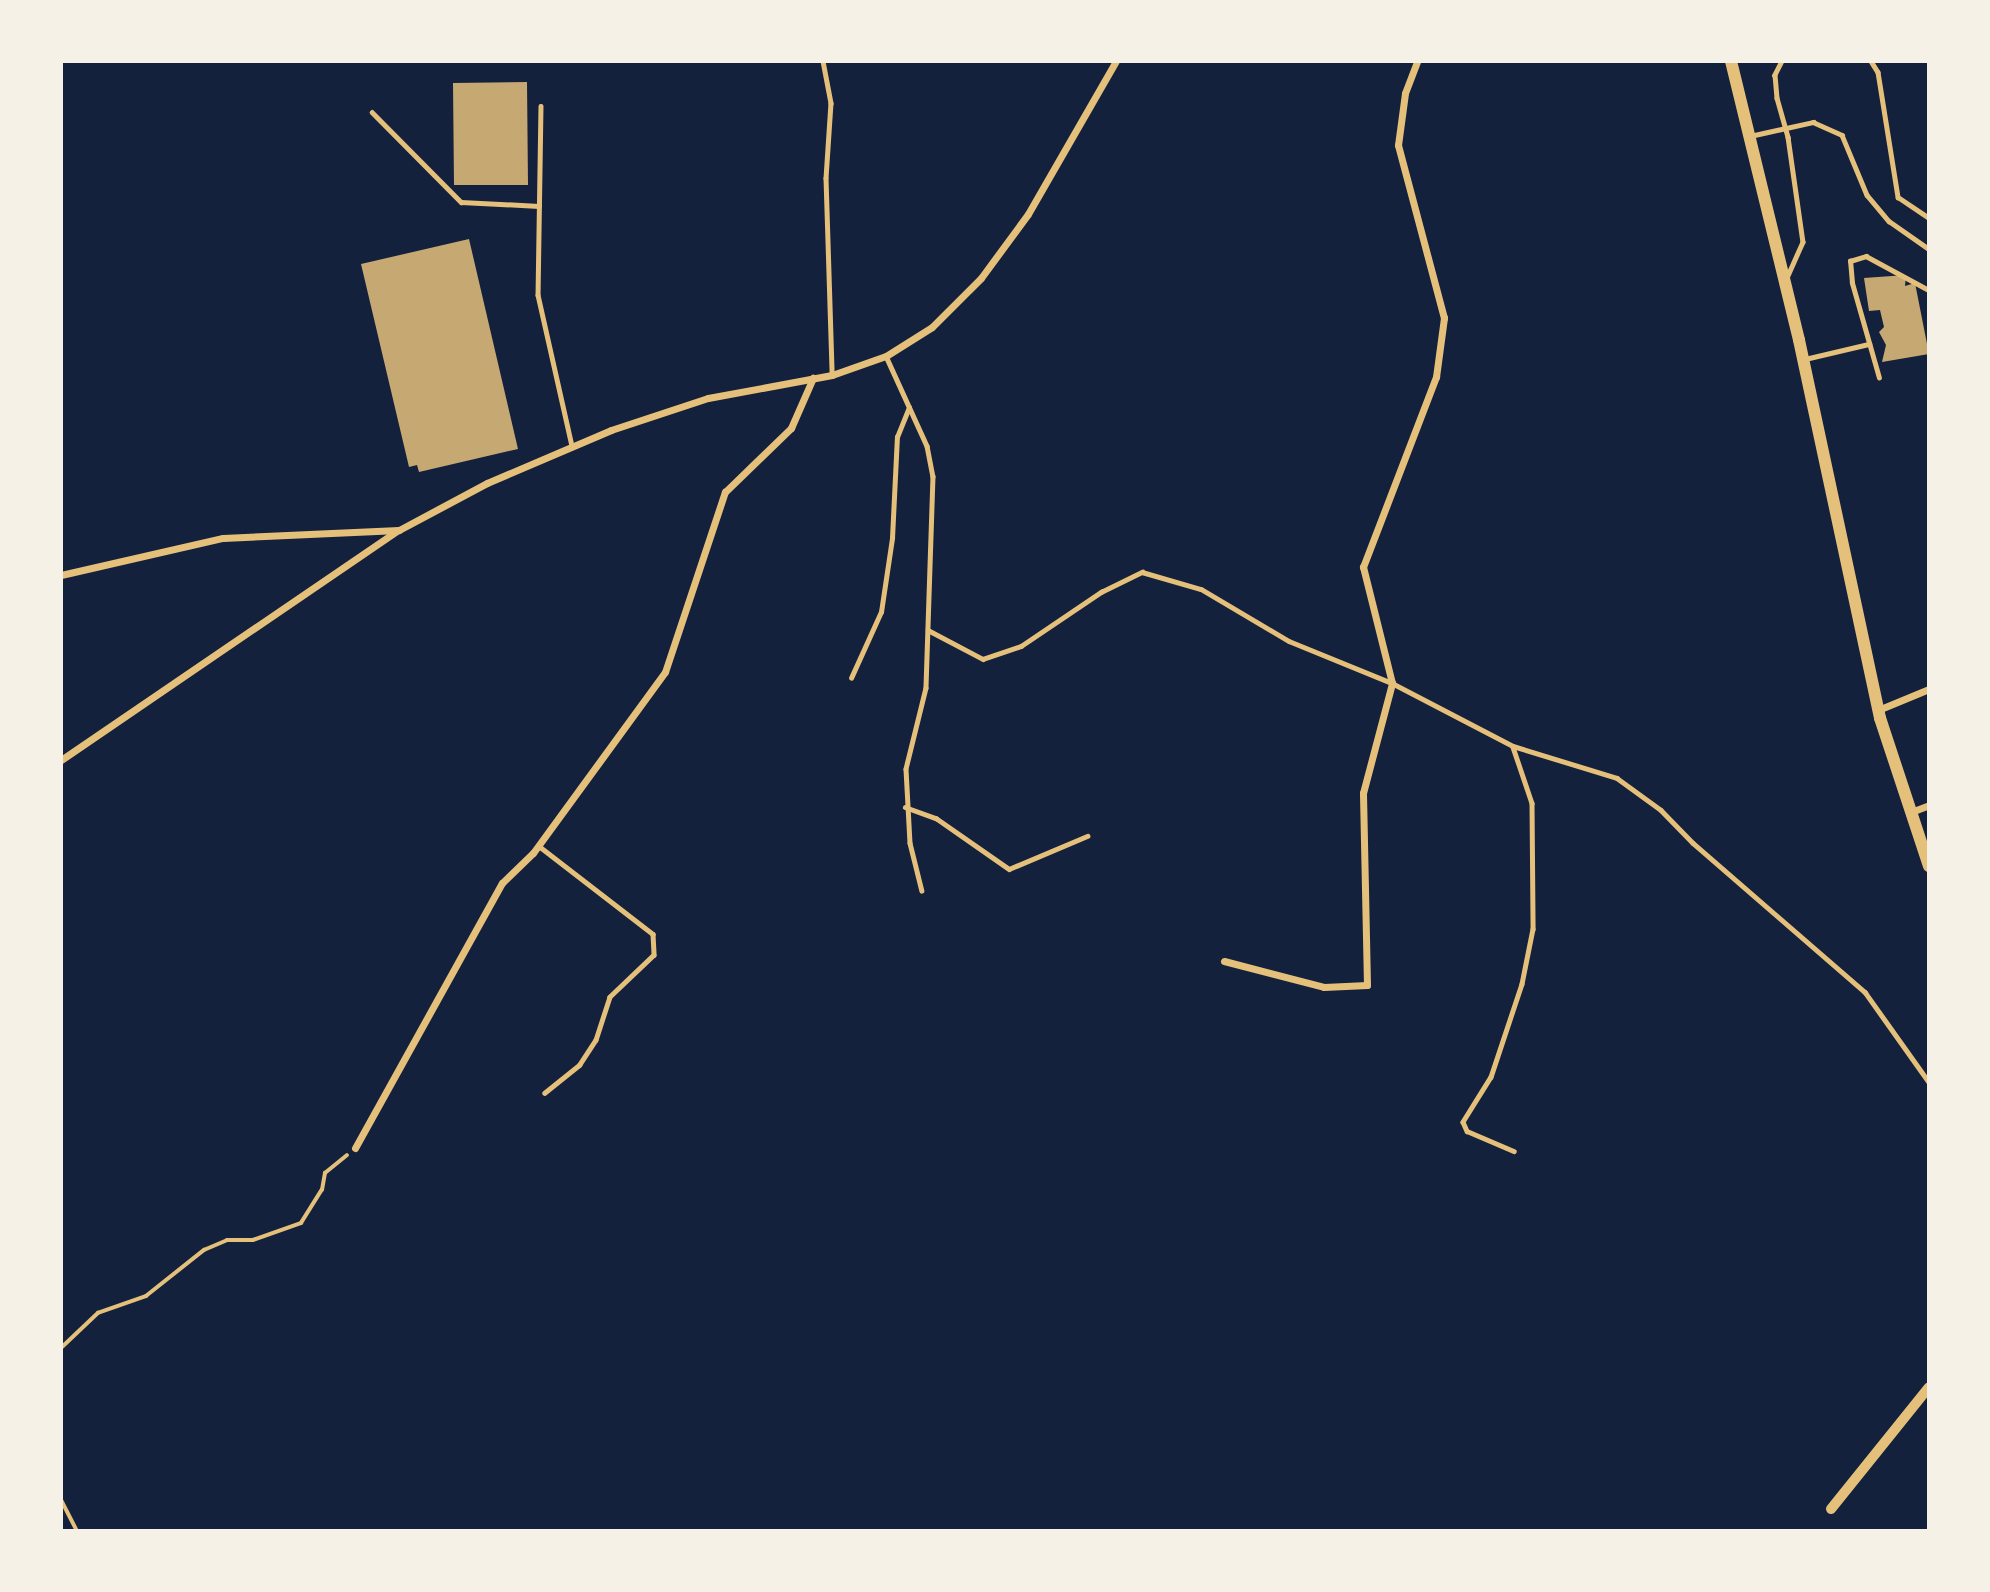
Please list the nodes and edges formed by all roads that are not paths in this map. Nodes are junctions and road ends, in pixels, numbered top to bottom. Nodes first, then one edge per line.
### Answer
1 (823, 61) edge
2 (1116, 61) edge
3 (1417, 61) edge
4 (1731, 61) edge
5 (1782, 61) edge
6 (1871, 61) edge
7 (541, 106) dead end
8 (372, 112) dead end
9 (1786, 128) junction
10 (1749, 137) junction
11 (539, 206) junction
12 (1929, 218) edge
13 (1929, 249) edge
14 (1785, 283) junction
15 (1929, 290) edge
16 (1869, 344) junction
17 (886, 356) junction
18 (1803, 360) junction
19 (832, 374) junction
20 (813, 378) junction
21 (1879, 378) dead end
22 (909, 407) junction
23 (572, 447) junction
24 (399, 530) junction
25 (61, 575) edge
26 (928, 630) junction
27 (851, 678) dead end
28 (1392, 683) junction
29 (1929, 689) edge
30 (1878, 710) junction
31 (1513, 746) junction
32 (61, 760) edge
33 (1929, 805) edge
34 (905, 807) junction
35 (1911, 811) junction
36 (1087, 836) dead end
37 (538, 846) junction
38 (1929, 866) edge
39 (922, 891) dead end
40 (1224, 961) dead end
41 (1929, 1082) edge
42 (545, 1093) dead end
43 (355, 1148) road end
44 (1514, 1151) dead end
45 (1929, 1387) edge
46 (1831, 1509) dead end

1 - 19 lane
2 - 17 street
3 - 28 street
4 - 10 main road
5 - 9 lane
6 - 12 lane
7 - 11 lane
8 - 11 lane
9 - 10 lane
9 - 13 lane
9 - 14 lane
10 - 14 main road
11 - 23 lane
14 - 18 main road
15 - 16 lane
16 - 18 lane
16 - 21 lane
17 - 19 street
17 - 22 lane
18 - 30 main road
19 - 20 street
20 - 23 street
20 - 37 street
22 - 26 lane
22 - 27 lane
23 - 24 street
24 - 25 street
24 - 32 street
26 - 28 lane
26 - 34 lane
28 - 31 lane
28 - 40 street
29 - 30 street
30 - 35 main road
31 - 41 lane
31 - 44 lane
33 - 35 street
34 - 36 lane
34 - 39 lane
35 - 38 main road
37 - 42 lane
37 - 43 street
45 - 46 street

